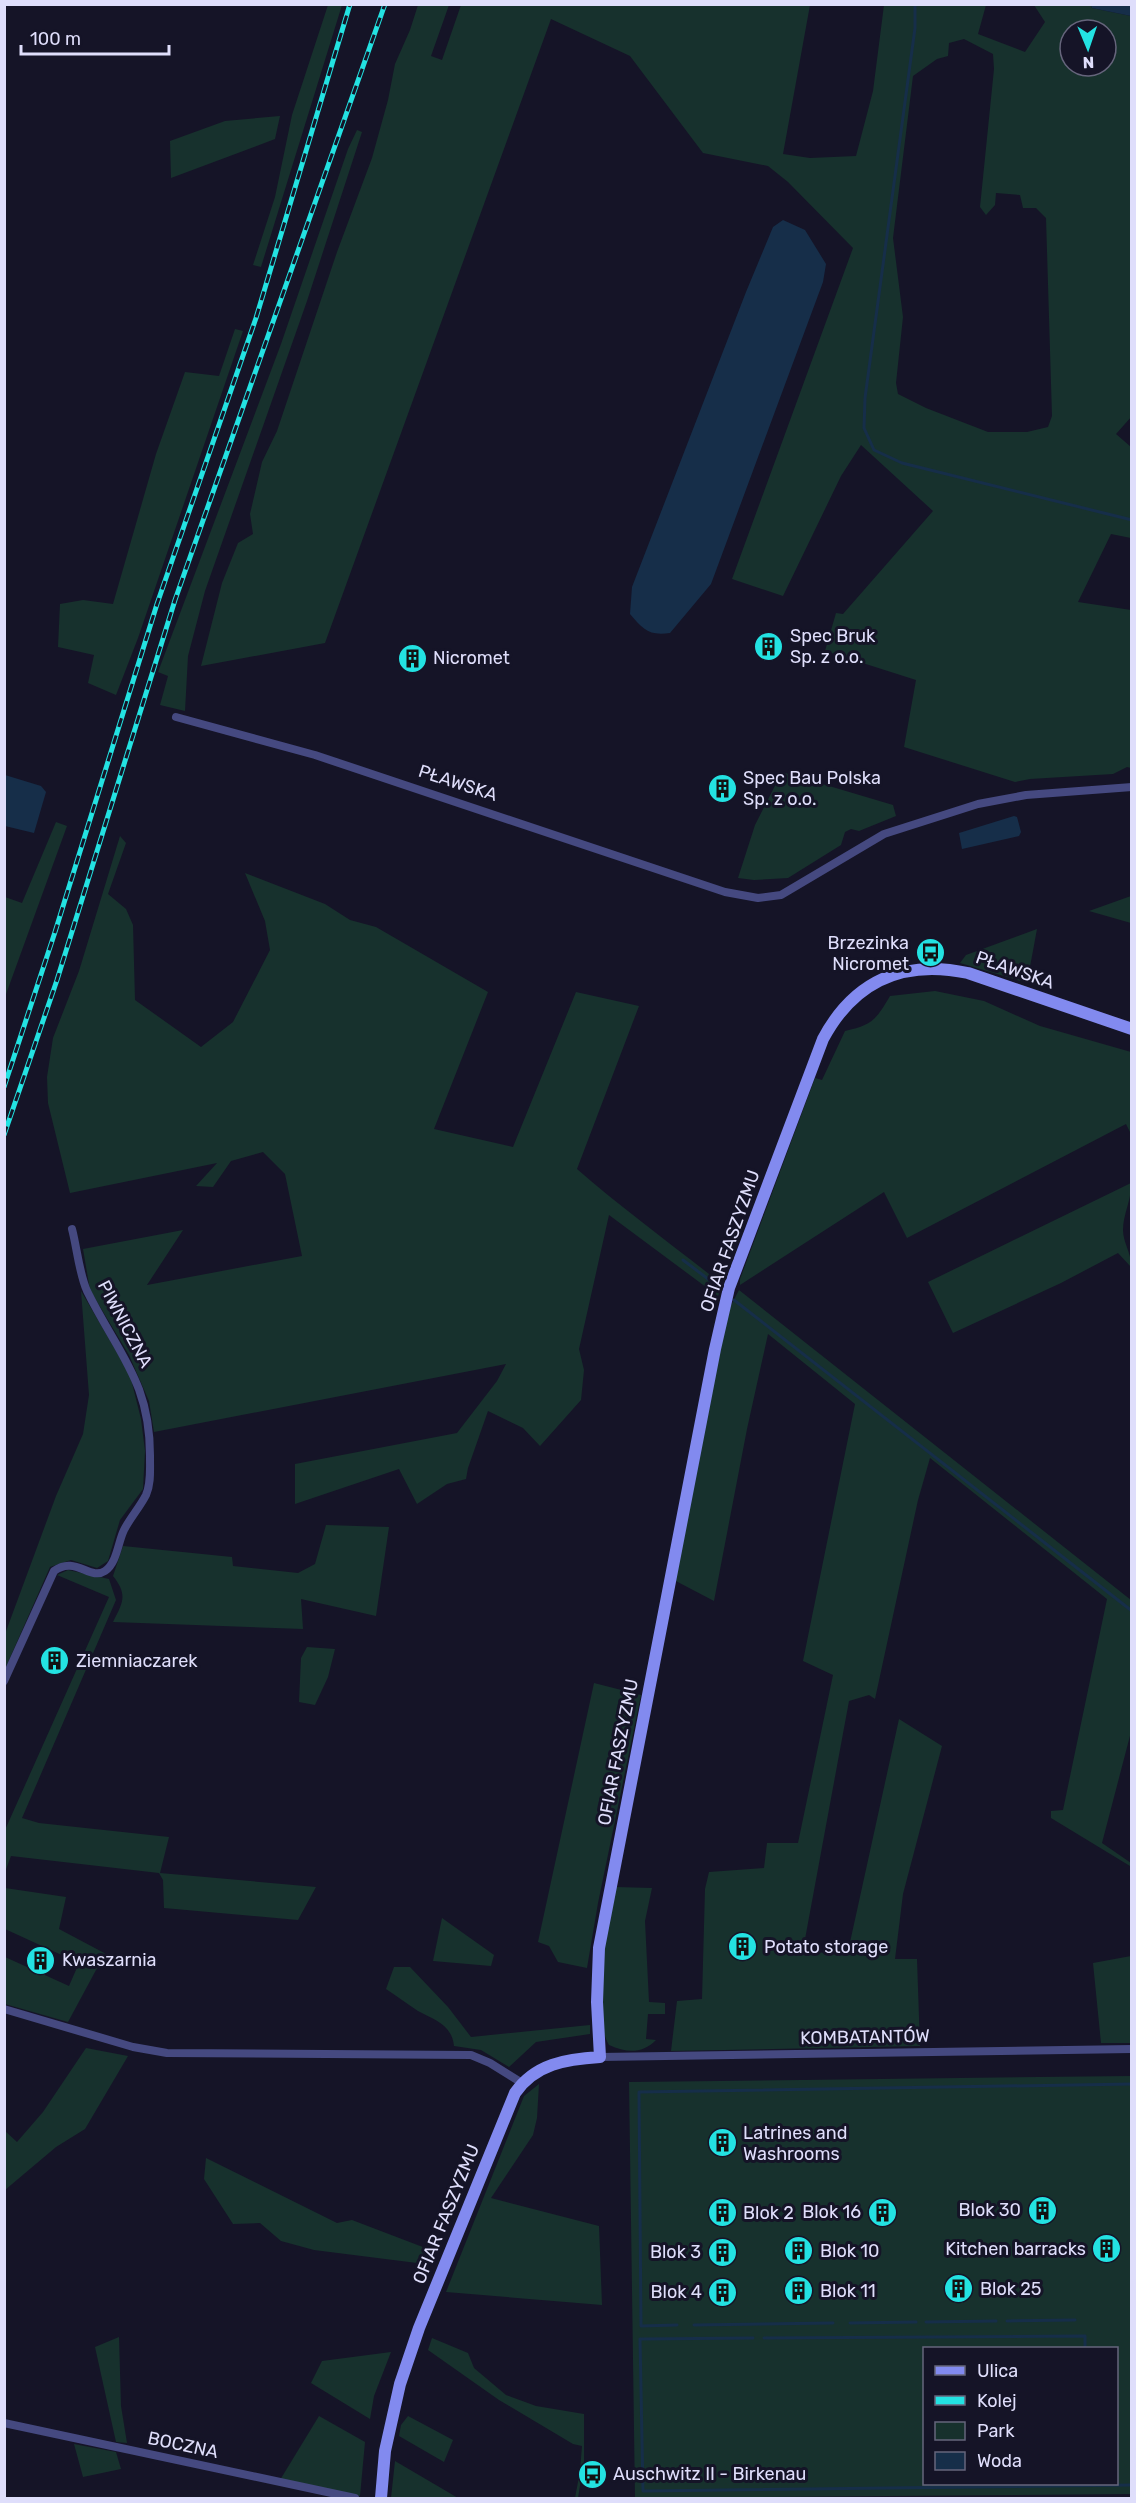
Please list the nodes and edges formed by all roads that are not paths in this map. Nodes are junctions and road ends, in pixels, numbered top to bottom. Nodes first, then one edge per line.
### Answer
1 (177, 717) dead end
2 (1131, 787) edge
3 (885, 978) joint
4 (1131, 1029) edge
5 (72, 1229) dead end
6 (4, 1681) edge
7 (4, 2009) edge
8 (1131, 2049) edge
9 (600, 2057) junction
10 (522, 2083) junction
11 (4, 2423) edge
12 (355, 2499) edge
13 (381, 2499) edge

1 - 2 street, PŁAWSKA
3 - 4 street, PŁAWSKA
3 - 9 street, OFIAR FASZYZMU
5 - 6 street, PIWNICZNA
7 - 10 street
8 - 9 street, KOMBATANTÓW
9 - 10 street, OFIAR FASZYZMU
10 - 13 street, OFIAR FASZYZMU
11 - 12 street, BOCZNA

